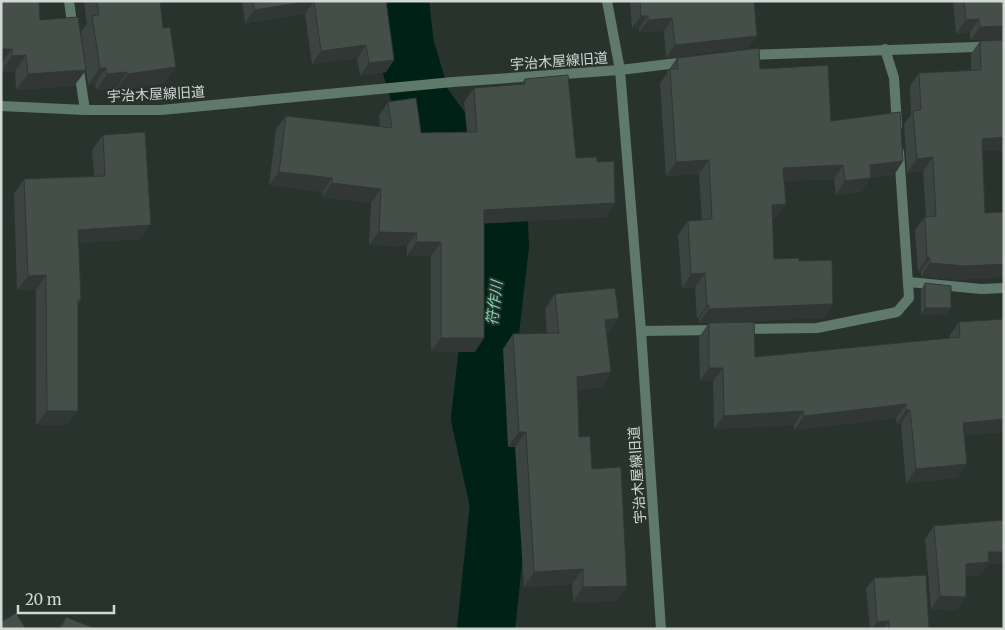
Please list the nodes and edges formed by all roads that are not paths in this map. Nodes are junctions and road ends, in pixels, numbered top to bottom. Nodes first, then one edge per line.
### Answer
1 (69, 1) edge
2 (607, 1) edge
3 (74, 38) edge
4 (1004, 46) edge
5 (885, 49) junction
6 (77, 56) edge
7 (740, 56) edge
8 (694, 61) edge
9 (620, 70) junction
10 (1, 106) edge
11 (85, 110) junction
12 (909, 282) junction
13 (1004, 288) edge
14 (641, 331) junction
15 (661, 629) edge

1 - 3 street
2 - 9 street
4 - 5 street
5 - 7 street
5 - 12 street
6 - 11 street
8 - 9 street
9 - 11 street, 宇治木屋線旧道
9 - 14 street, 宇治木屋線旧道
10 - 11 street, 宇治木屋線旧道
12 - 13 street
12 - 14 street
14 - 15 street, 宇治木屋線旧道

